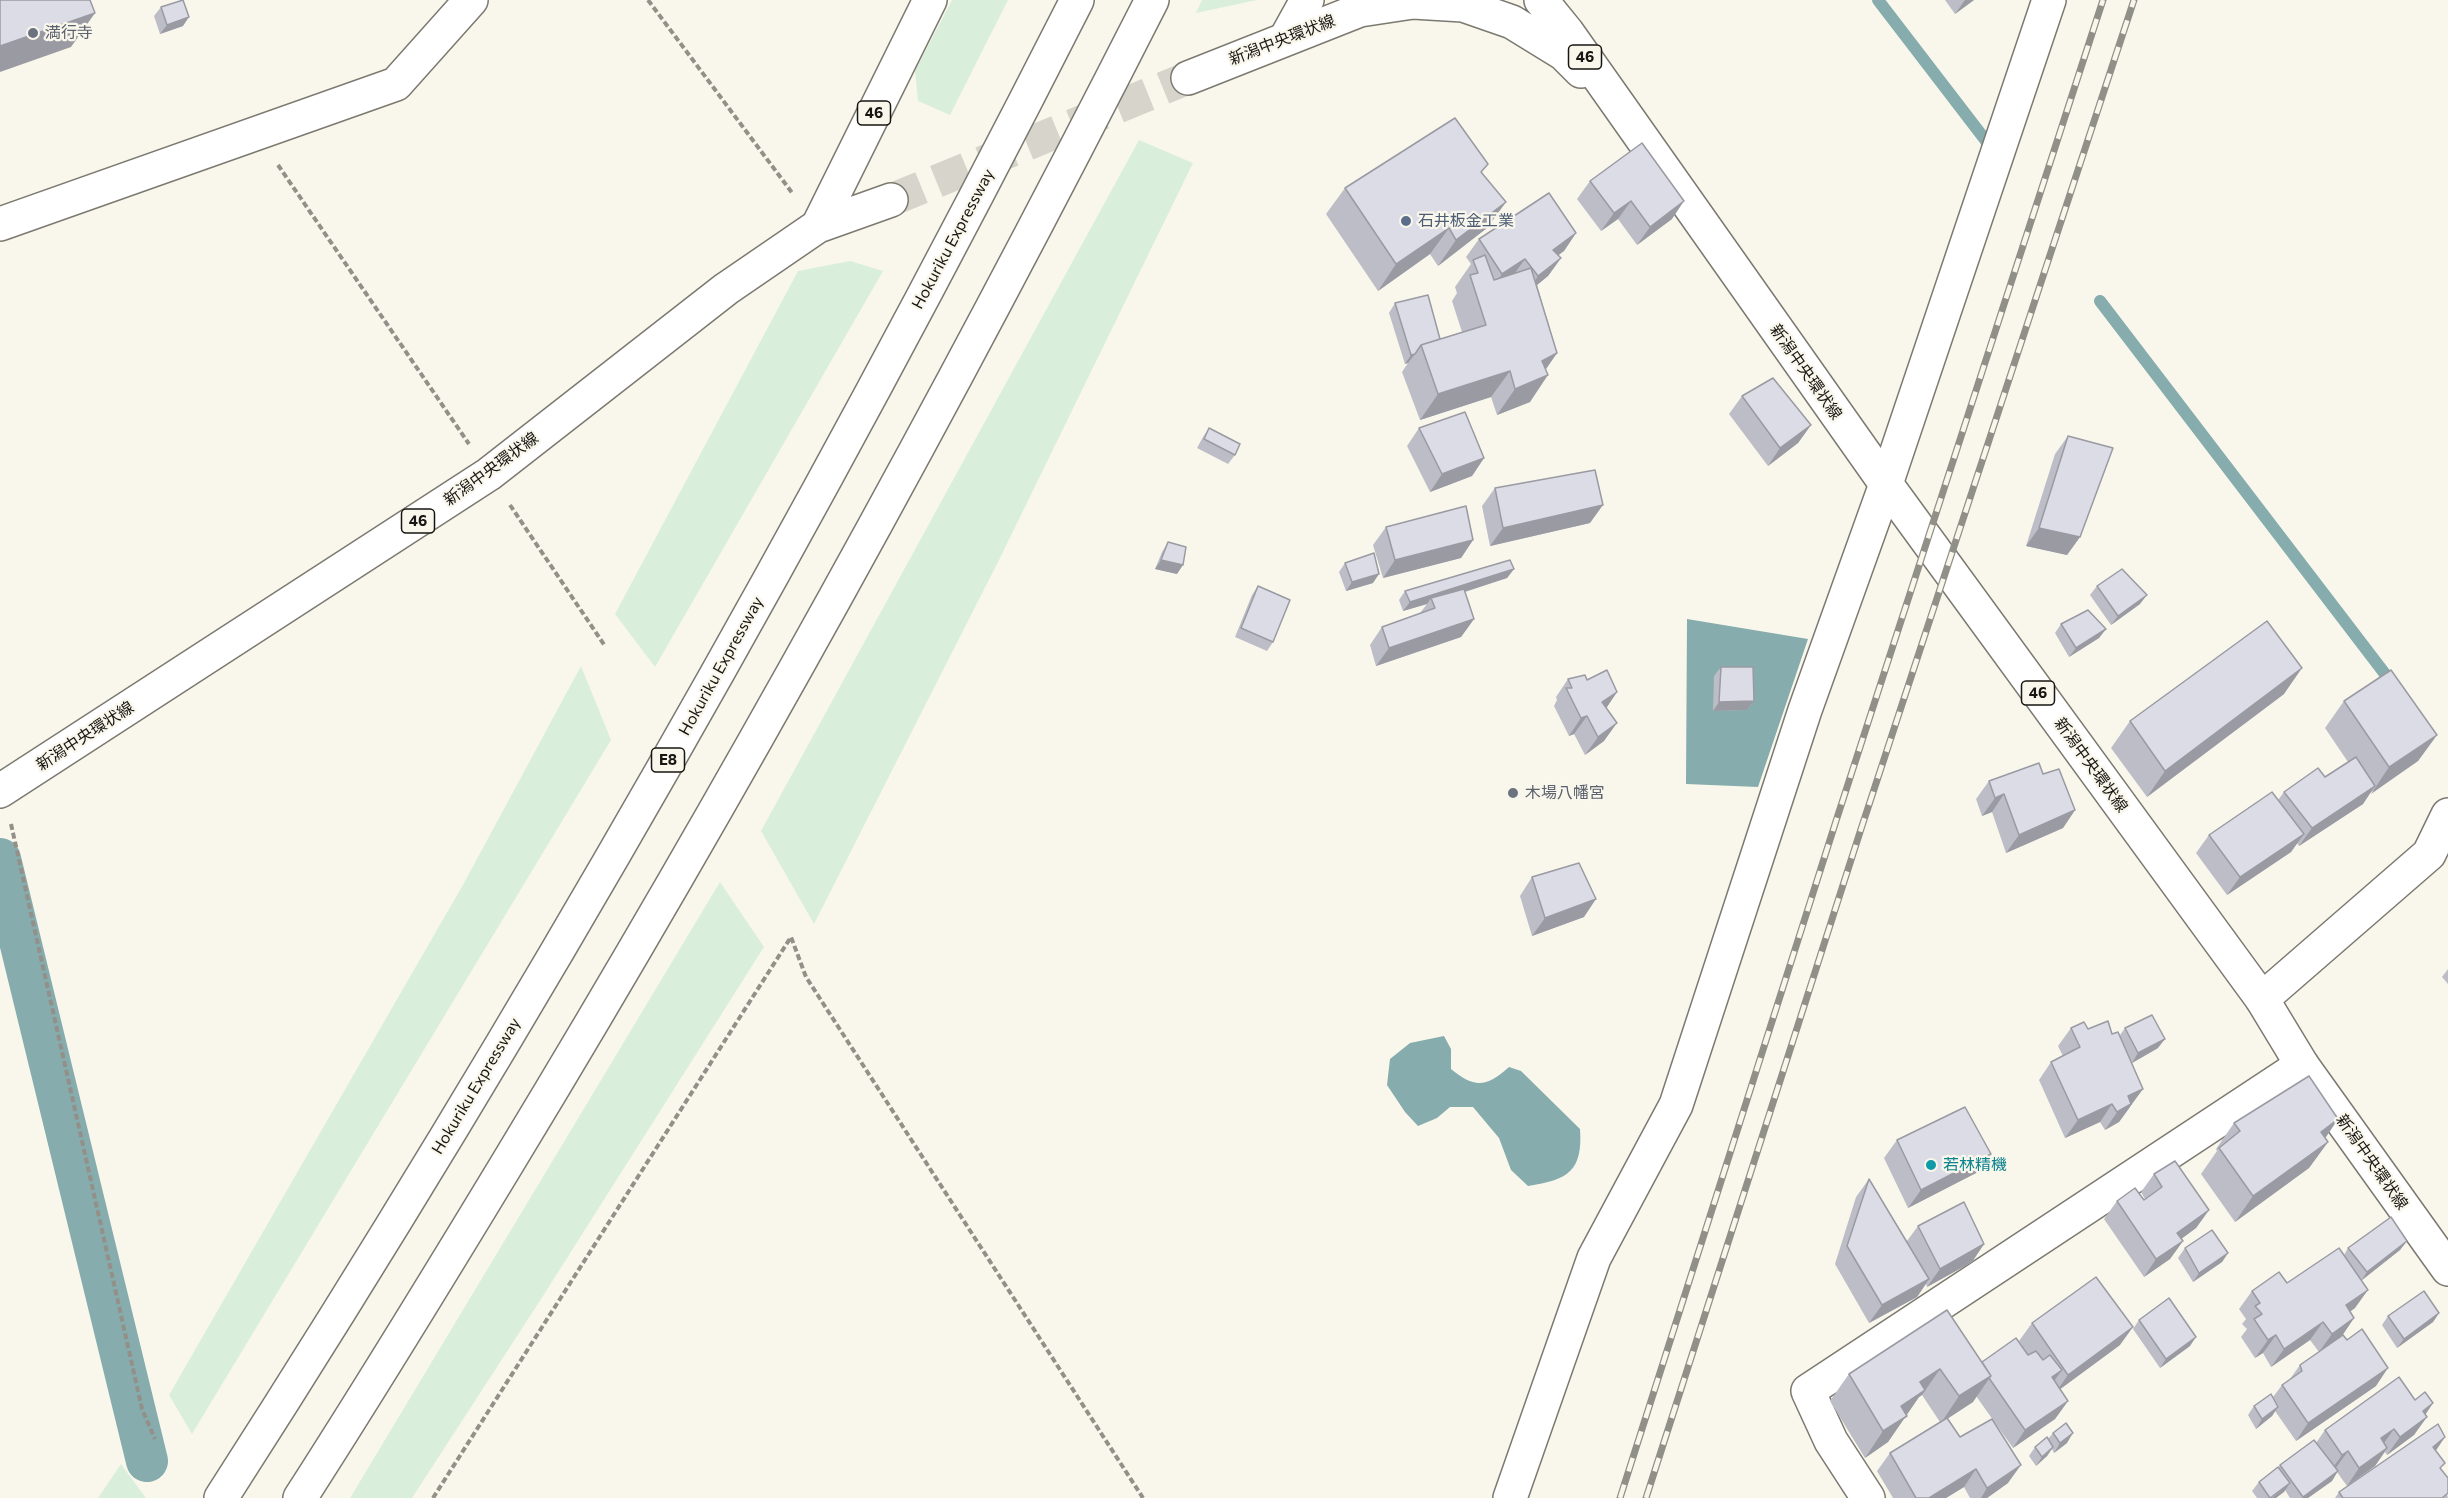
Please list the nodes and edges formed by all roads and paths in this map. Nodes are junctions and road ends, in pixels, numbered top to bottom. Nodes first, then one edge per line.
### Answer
1 (471, 0) edge
2 (648, 0) edge
3 (930, 0) edge
4 (1077, 0) edge
5 (1152, 0) edge
6 (1307, 0) edge
7 (1541, 0) edge
8 (2049, 0) edge
9 (1286, 38) junction
10 (1188, 78) tunnel mouth
11 (1626, 117) junction
12 (256, 134) junction
13 (891, 200) tunnel mouth
14 (0, 224) edge
15 (818, 226) junction
16 (489, 474) junction
17 (1886, 484) junction
18 (604, 646) dead end
19 (2, 790) edge
20 (2448, 815) edge
21 (2262, 999) junction
22 (2302, 1065) junction
23 (2448, 1269) edge
24 (155, 1439) dead end
25 (220, 1498) edge
26 (300, 1498) edge
27 (433, 1498) edge
28 (1143, 1498) edge
29 (1510, 1498) edge
30 (1868, 1498) edge

1 - 12 main road
2 - 15 path
3 - 15 main road, 新潟中央環状線 / 46
4 - 25 main road, Hokuriku Expressway / E8
5 - 26 main road
6 - 9 main road
7 - 11 main road, 新潟中央環状線 / 46
8 - 17 main road
9 - 10 main road, 新潟中央環状線 / 46
9 - 11 main road, 新潟中央環状線 / 46
11 - 17 main road, 新潟中央環状線 / 46
12 - 14 main road
12 - 16 path
13 - 15 main road, 新潟中央環状線 / 46
15 - 16 main road, 新潟中央環状線 / 46
16 - 18 path
16 - 19 main road, 新潟中央環状線 / 46
17 - 21 main road, 新潟中央環状線 / 46
17 - 29 main road
19 - 24 path
20 - 21 main road
21 - 22 main road, 新潟中央環状線 / 46
22 - 23 main road, 新潟中央環状線 / 46
22 - 30 main road
27 - 28 path

